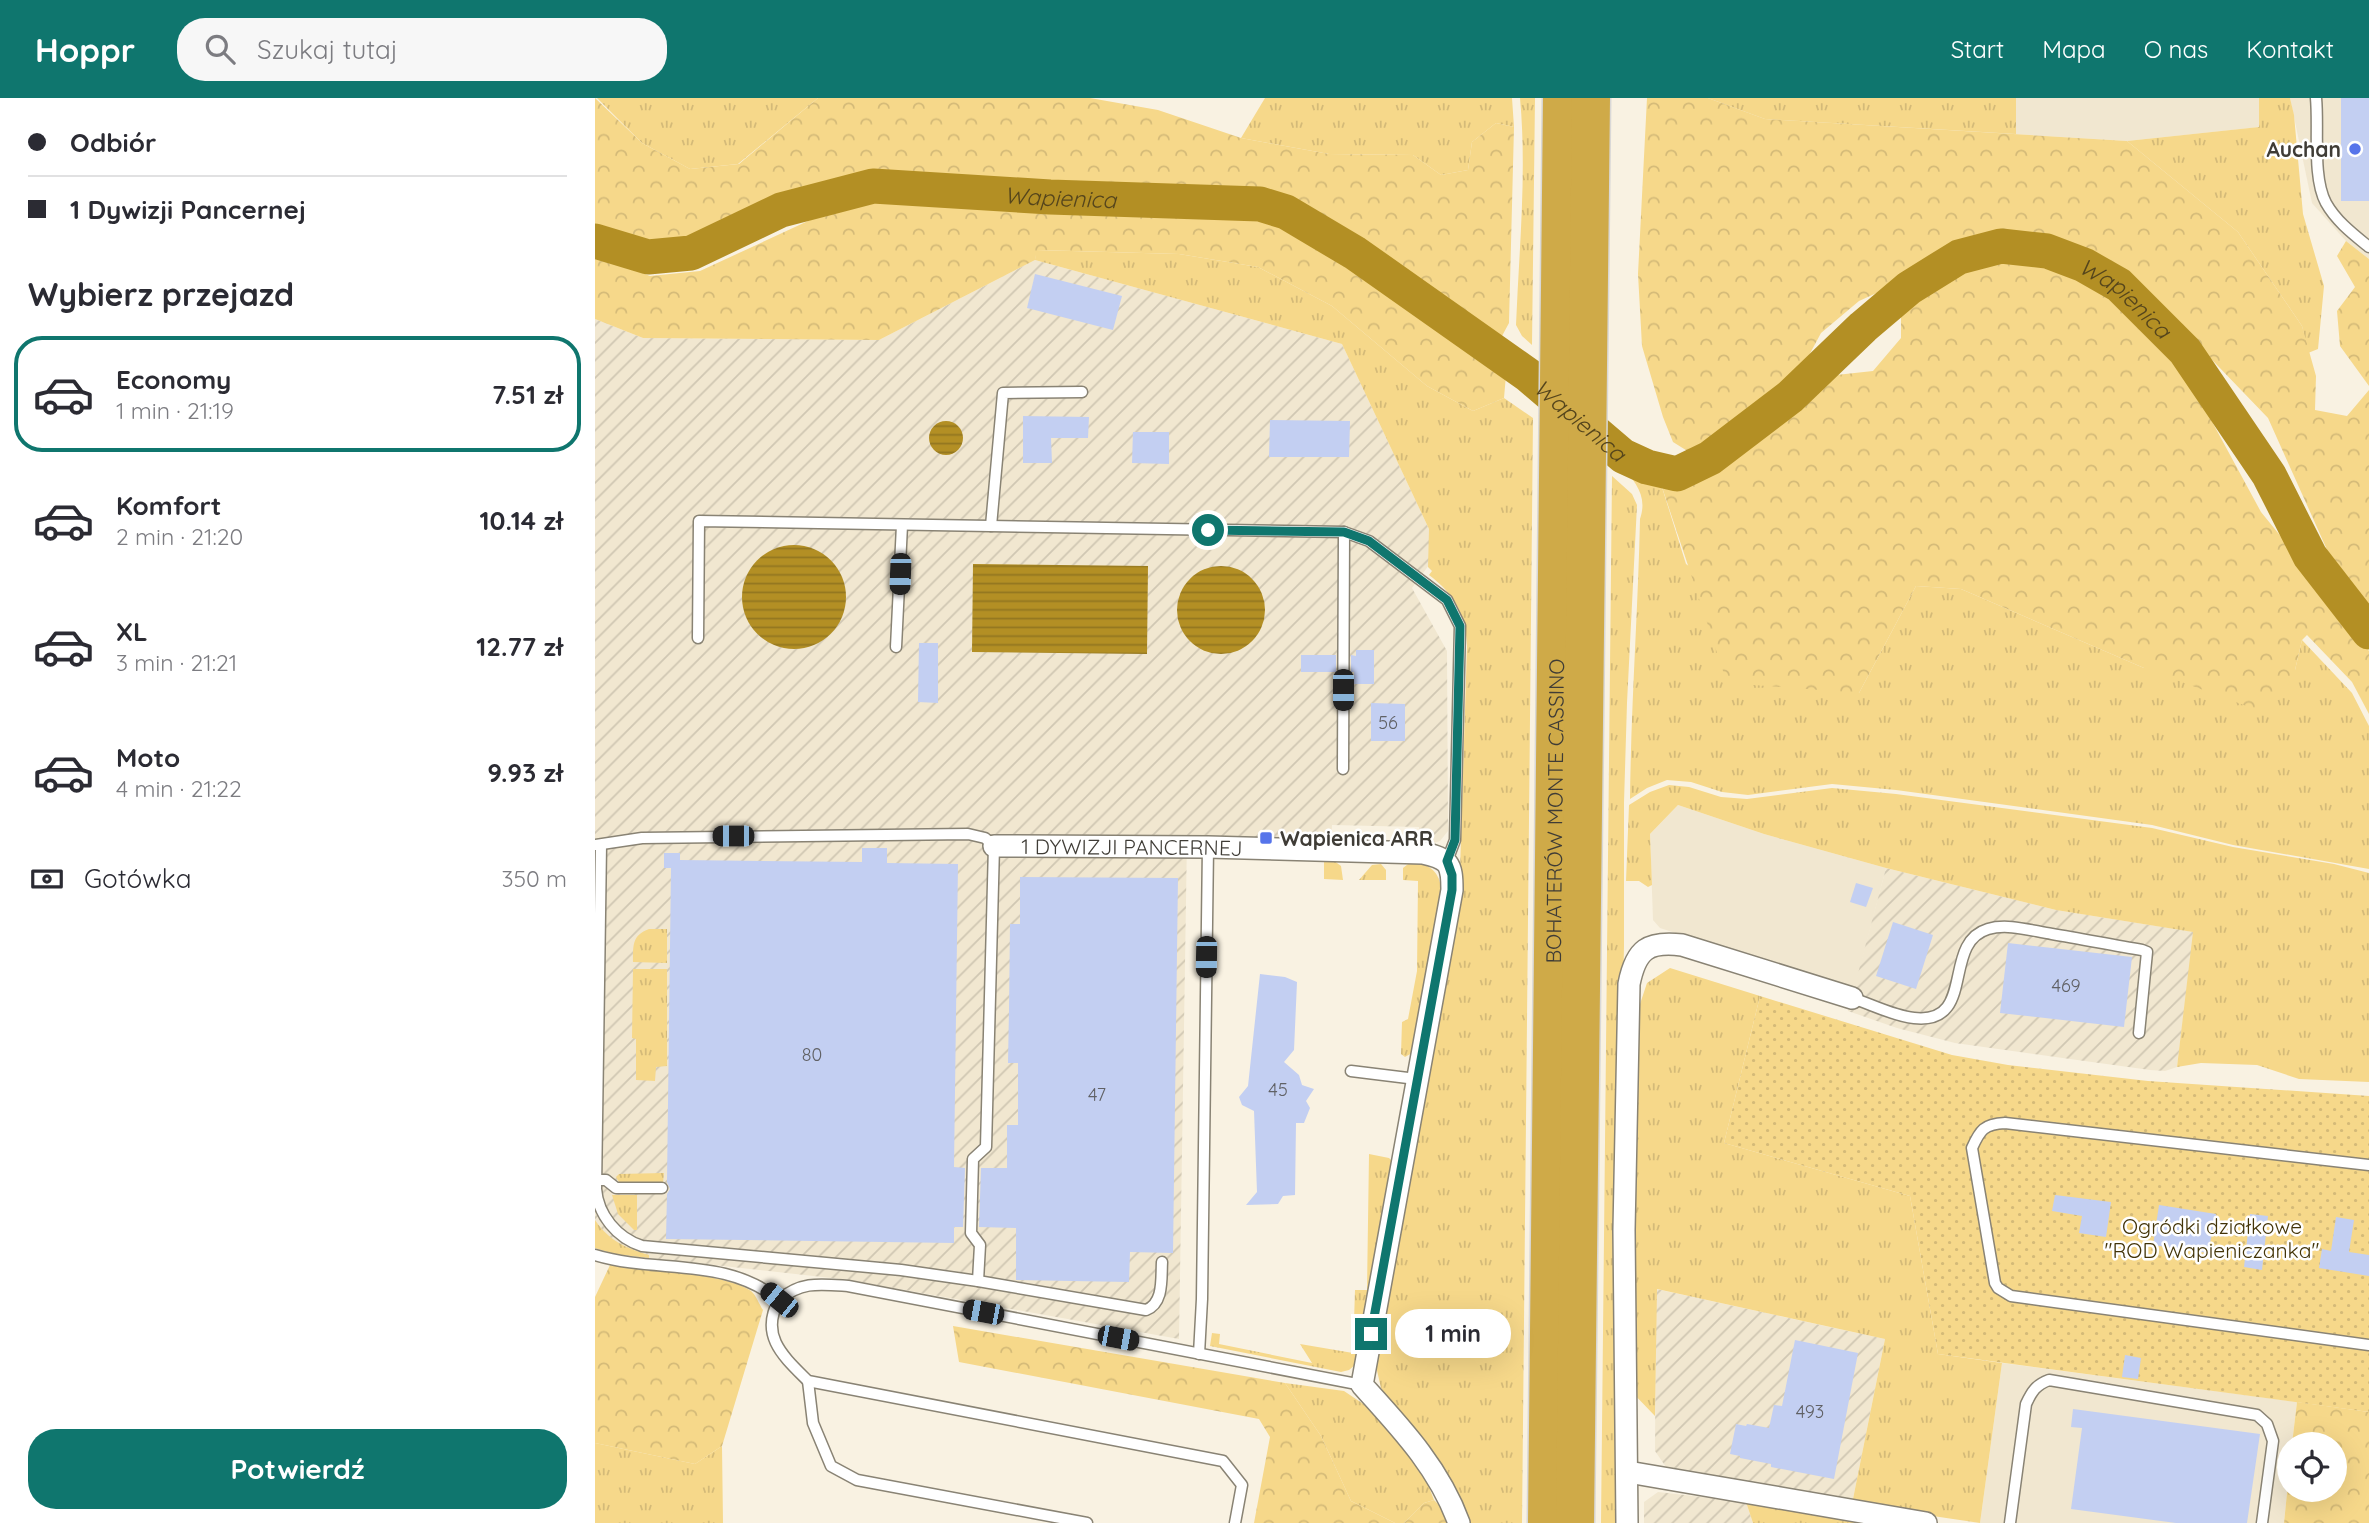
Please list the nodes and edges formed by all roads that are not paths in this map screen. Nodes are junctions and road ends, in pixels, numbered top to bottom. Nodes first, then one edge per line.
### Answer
1 (1551, 98) edge
2 (1562, 98) edge
3 (1591, 98) edge
4 (1606, 98) edge
5 (2316, 98) edge
6 (1561, 177) junction
7 (1589, 237) junction
8 (2369, 247) edge
9 (1082, 392) dead end
10 (902, 525) junction
11 (991, 526) junction
12 (1344, 532) junction
13 (698, 638) dead end
14 (896, 647) dead end
15 (1343, 769) dead end
16 (598, 845) edge
17 (994, 846) junction
18 (1208, 847) junction
19 (1447, 861) junction
20 (1852, 998) joint
21 (2139, 1033) dead end
22 (1351, 1071) dead end
23 (1416, 1079) junction
24 (2369, 1165) edge
25 (596, 1180) edge
26 (662, 1188) dead end
27 (595, 1255) edge
28 (1162, 1262) dead end
29 (978, 1280) junction
30 (779, 1300) junction
31 (2369, 1345) edge
32 (1199, 1354) junction
33 (809, 1381) junction
34 (1362, 1385) junction
35 (1628, 1472) junction
36 (1087, 1523) edge
37 (1235, 1523) edge
38 (1459, 1523) edge
39 (1546, 1523) edge
40 (1575, 1523) edge
41 (1627, 1523) edge
42 (1926, 1523) edge
43 (2010, 1523) edge
44 (2262, 1523) edge

1 - 6 highway
2 - 6 highway, BOHATERÓW MONTE CASSINO
3 - 7 highway, BOHATERÓW MONTE CASSINO
4 - 7 highway
5 - 8 lane
6 - 39 highway, BOHATERÓW MONTE CASSINO
7 - 40 highway, BOHATERÓW MONTE CASSINO
9 - 11 lane
10 - 11 lane
10 - 13 lane
10 - 14 lane
11 - 12 lane
12 - 15 lane
12 - 19 lane
16 - 17 lane
16 - 25 lane
17 - 18 street, 1 DYWIZJI PANCERNEJ
17 - 29 lane
18 - 19 street, 1 DYWIZJI PANCERNEJ
18 - 32 lane
19 - 23 street
20 - 21 lane
20 - 35 street
22 - 23 lane
23 - 34 street
24 - 31 lane
25 - 26 lane
25 - 29 lane
27 - 30 lane
28 - 29 lane
30 - 32 lane
30 - 33 lane
32 - 34 lane
33 - 36 lane
33 - 37 lane
34 - 38 street
35 - 41 street
35 - 42 street
43 - 44 lane

